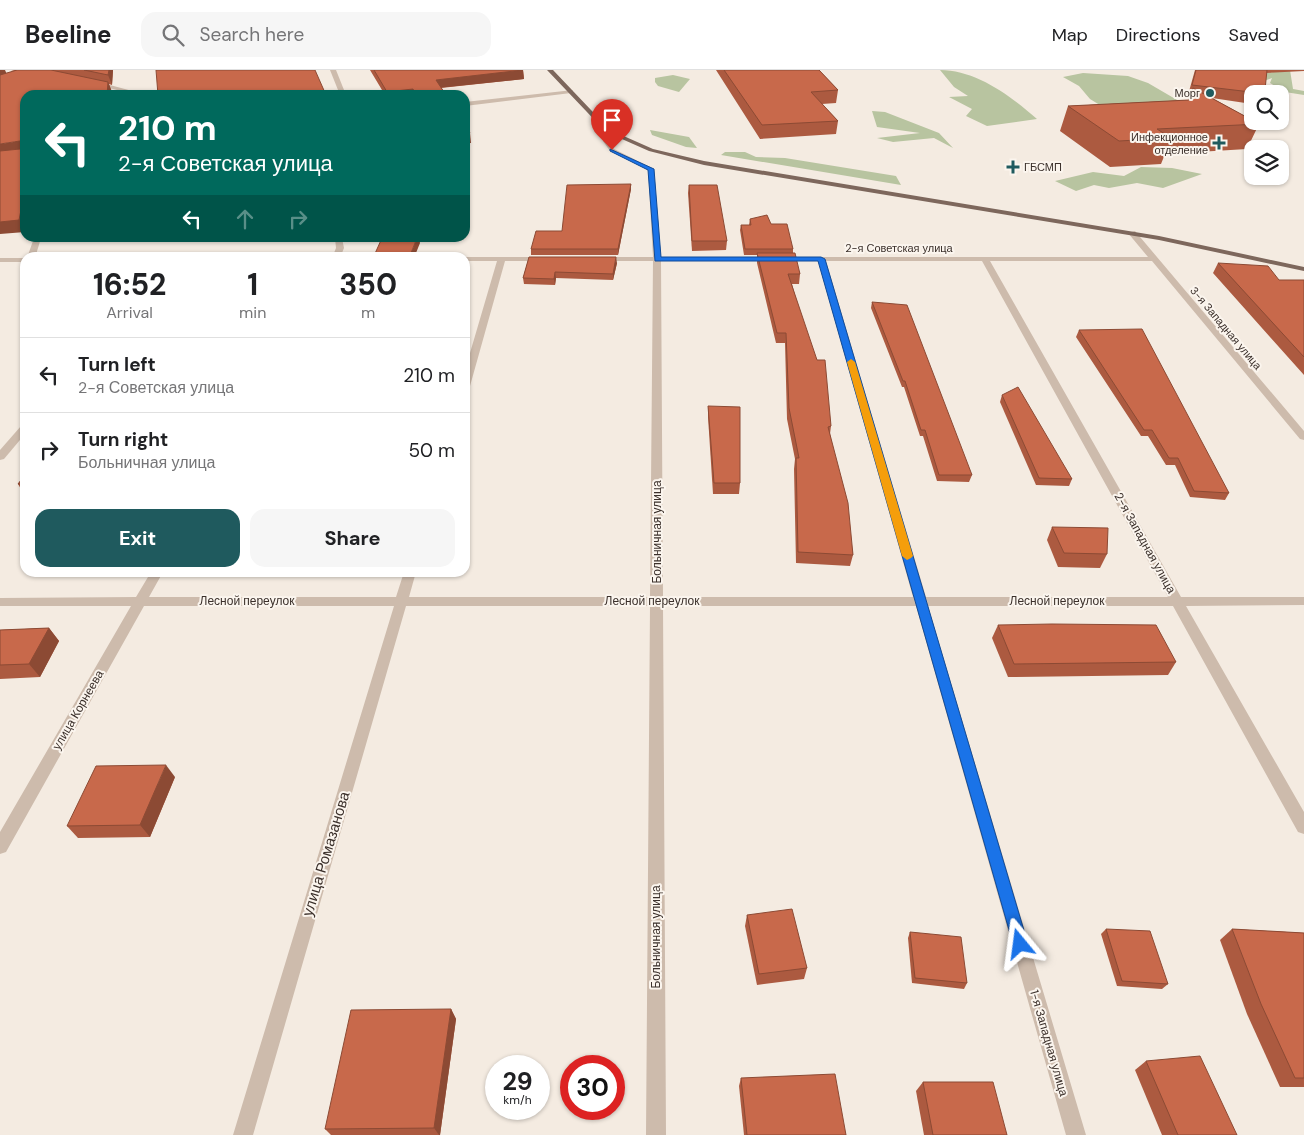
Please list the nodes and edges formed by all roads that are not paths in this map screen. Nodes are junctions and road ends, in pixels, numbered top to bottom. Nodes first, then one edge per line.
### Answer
1 (332, 70) edge
2 (550, 70) edge
3 (87, 82) edge
4 (126, 90) edge
5 (341, 90) edge
6 (571, 91) junction
7 (470, 103) edge
8 (608, 131) junction
9 (1132, 233) junction
10 (1153, 258) junction
11 (470, 259) edge
12 (502, 259) junction
13 (551, 259) edge
14 (590, 259) edge
15 (657, 259) junction
16 (821, 259) junction
17 (985, 259) junction
18 (0, 260) edge
19 (20, 260) edge
20 (1304, 269) edge
21 (470, 369) edge
22 (20, 434) edge
23 (1304, 437) edge
24 (0, 457) edge
25 (154, 577) edge
26 (408, 577) edge
27 (401, 601) junction
28 (657, 601) junction
29 (920, 601) junction
30 (1177, 601) junction
31 (1304, 601) edge
32 (0, 602) edge
33 (140, 602) junction
34 (1304, 826) edge
35 (0, 847) edge
36 (243, 1135) edge
37 (656, 1135) edge
38 (1076, 1135) edge

1 - 5 street
2 - 6 main road, Больничная улица
3 - 4 street
6 - 7 street
6 - 8 main road, Больничная улица
8 - 9 main road
8 - 15 street, Больничная улица
9 - 10 street, 3-я Западная улица
9 - 20 main road
10 - 17 street, 2-я Советская улица
10 - 23 street, 3-я Западная улица
11 - 12 street
12 - 13 street
12 - 21 street
14 - 15 street, 2-я Советская улица
15 - 16 street, 2-я Советская улица
15 - 28 street, Больничная улица
16 - 17 street, 2-я Советская улица
16 - 29 street, 1-я Западная улица
17 - 30 street, 2-я Западная улица
18 - 19 street
22 - 24 street
25 - 33 street, улица Корнеева
26 - 27 street, улица Ромазанова
27 - 28 street, Лесной переулок
27 - 33 street, Лесной переулок
27 - 36 street, улица Ромазанова
28 - 29 street, Лесной переулок
28 - 37 street, Больничная улица
29 - 30 street, Лесной переулок
29 - 38 street, 1-я Западная улица
30 - 31 street, Лесной переулок
30 - 34 street, 2-я Западная улица
32 - 33 street, Лесной переулок
33 - 35 street, улица Корнеева

